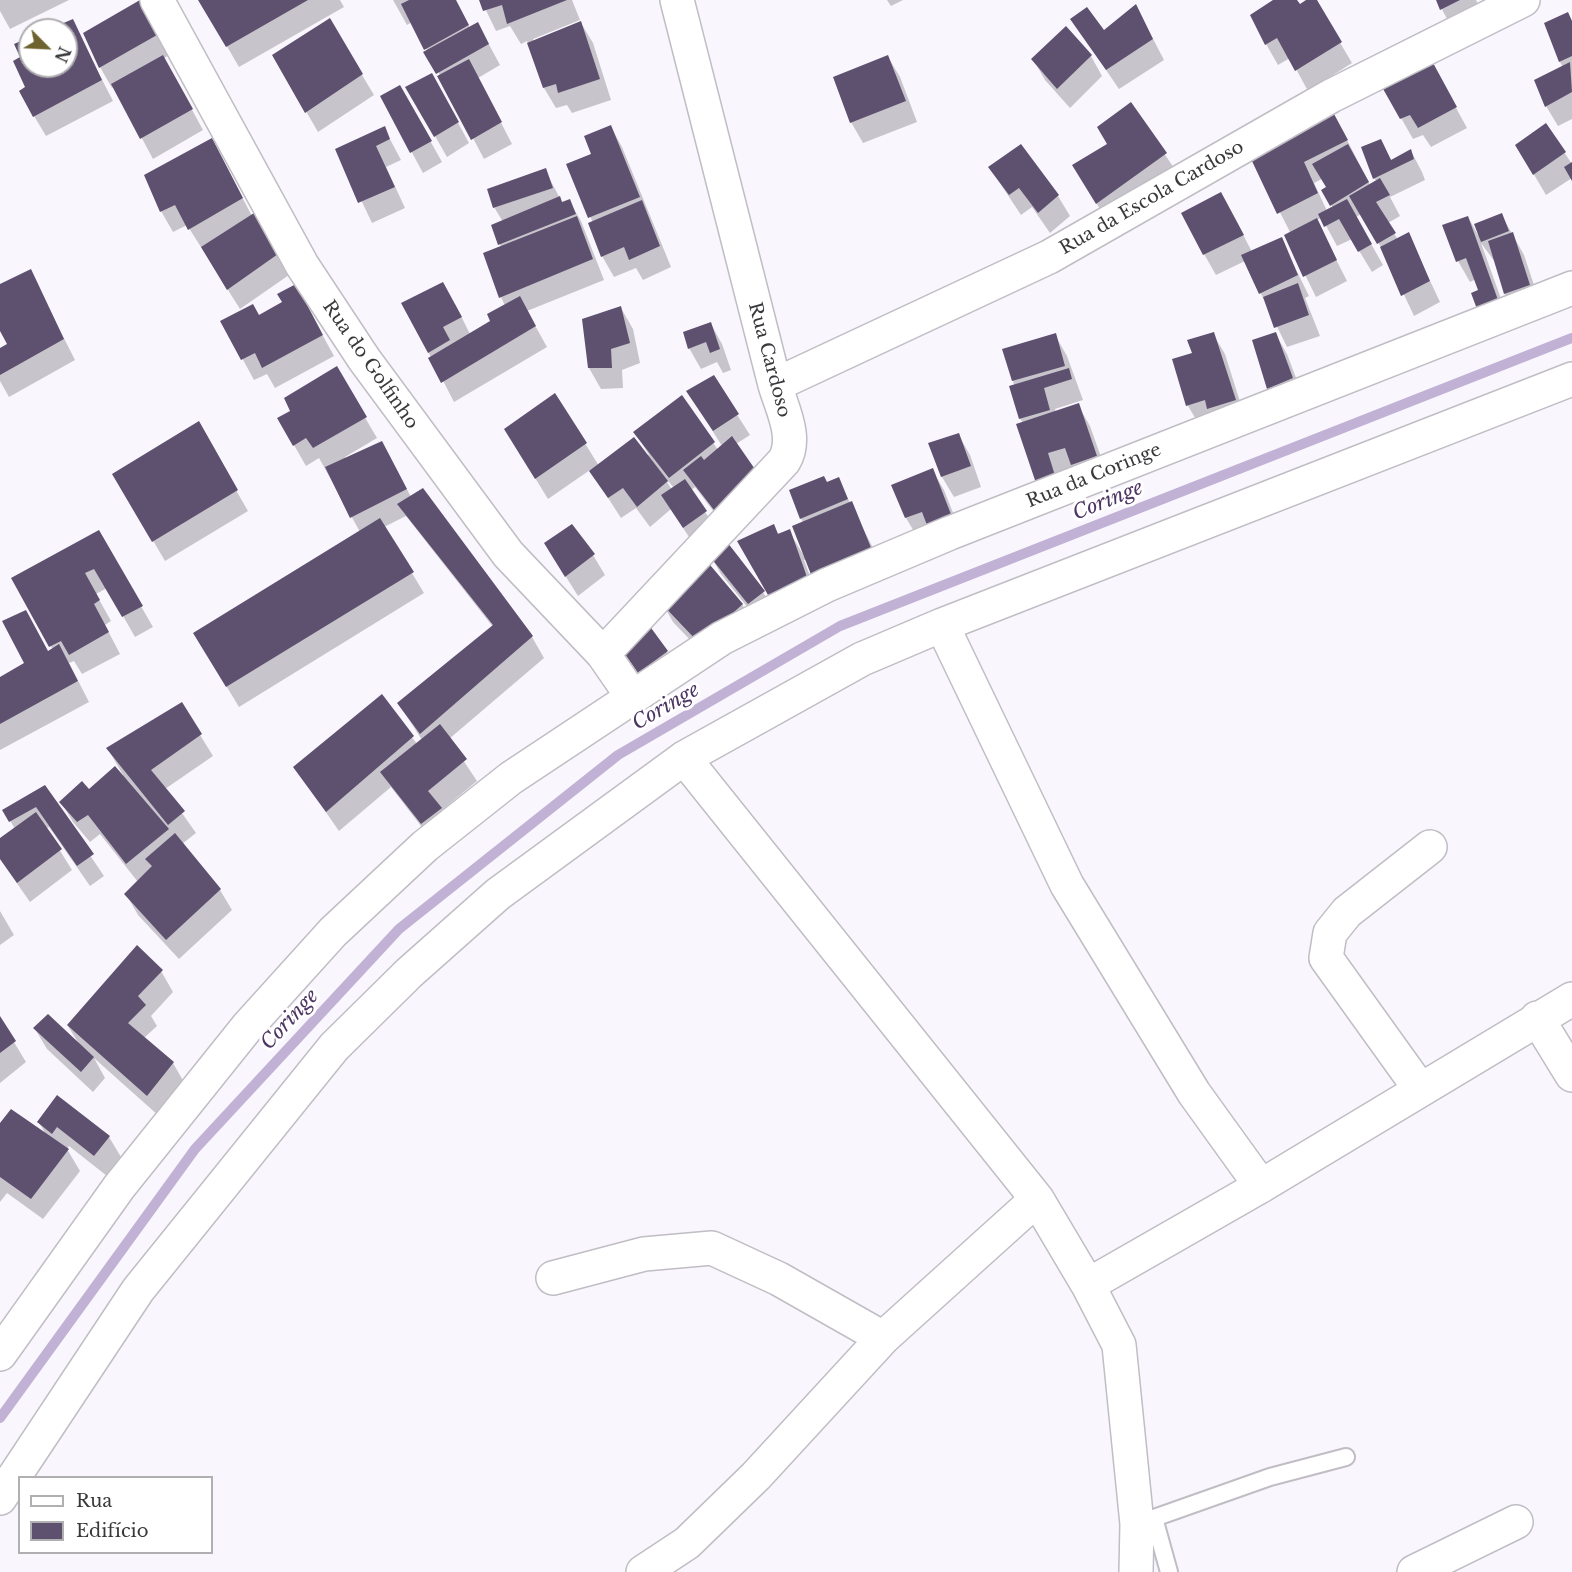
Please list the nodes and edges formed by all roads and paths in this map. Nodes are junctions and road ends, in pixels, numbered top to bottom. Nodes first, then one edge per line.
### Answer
1 (157, 0) edge
2 (677, 0) edge
3 (1523, 0) edge
4 (1572, 288) edge
5 (1572, 379) edge
6 (775, 385) junction
7 (942, 625) junction
8 (603, 654) junction
9 (632, 696) junction
10 (684, 758) junction
11 (1430, 847) dead end
12 (1572, 999) edge
13 (1537, 1018) junction
14 (1572, 1075) edge
15 (1420, 1089) junction
16 (1261, 1186) junction
17 (1037, 1198) junction
18 (553, 1278) dead end
19 (1088, 1285) junction
20 (883, 1338) junction
21 (0, 1354) edge
22 (1346, 1456) dead end
23 (0, 1498) edge
24 (1145, 1521) junction
25 (1516, 1522) dead end
26 (643, 1572) edge
27 (1136, 1572) edge
28 (1169, 1572) edge
29 (1414, 1572) edge

1 - 8 street, Rua do Golfinho
2 - 6 street, Rua Cardoso
3 - 6 street, Rua da Escola Cardoso
4 - 9 street, Rua da Coringe
5 - 7 street
6 - 8 street, Rua Cardoso
7 - 10 street
7 - 16 street
8 - 9 street, Rua do Golfinho
9 - 21 street, Rua da Coringe
10 - 17 street
10 - 23 street
11 - 15 street
12 - 13 street
13 - 14 street
13 - 15 street
15 - 16 street
16 - 19 street
17 - 19 street
17 - 20 street
18 - 20 street
19 - 24 street
20 - 26 street
22 - 24 lane
24 - 27 street
24 - 28 lane
25 - 29 street

